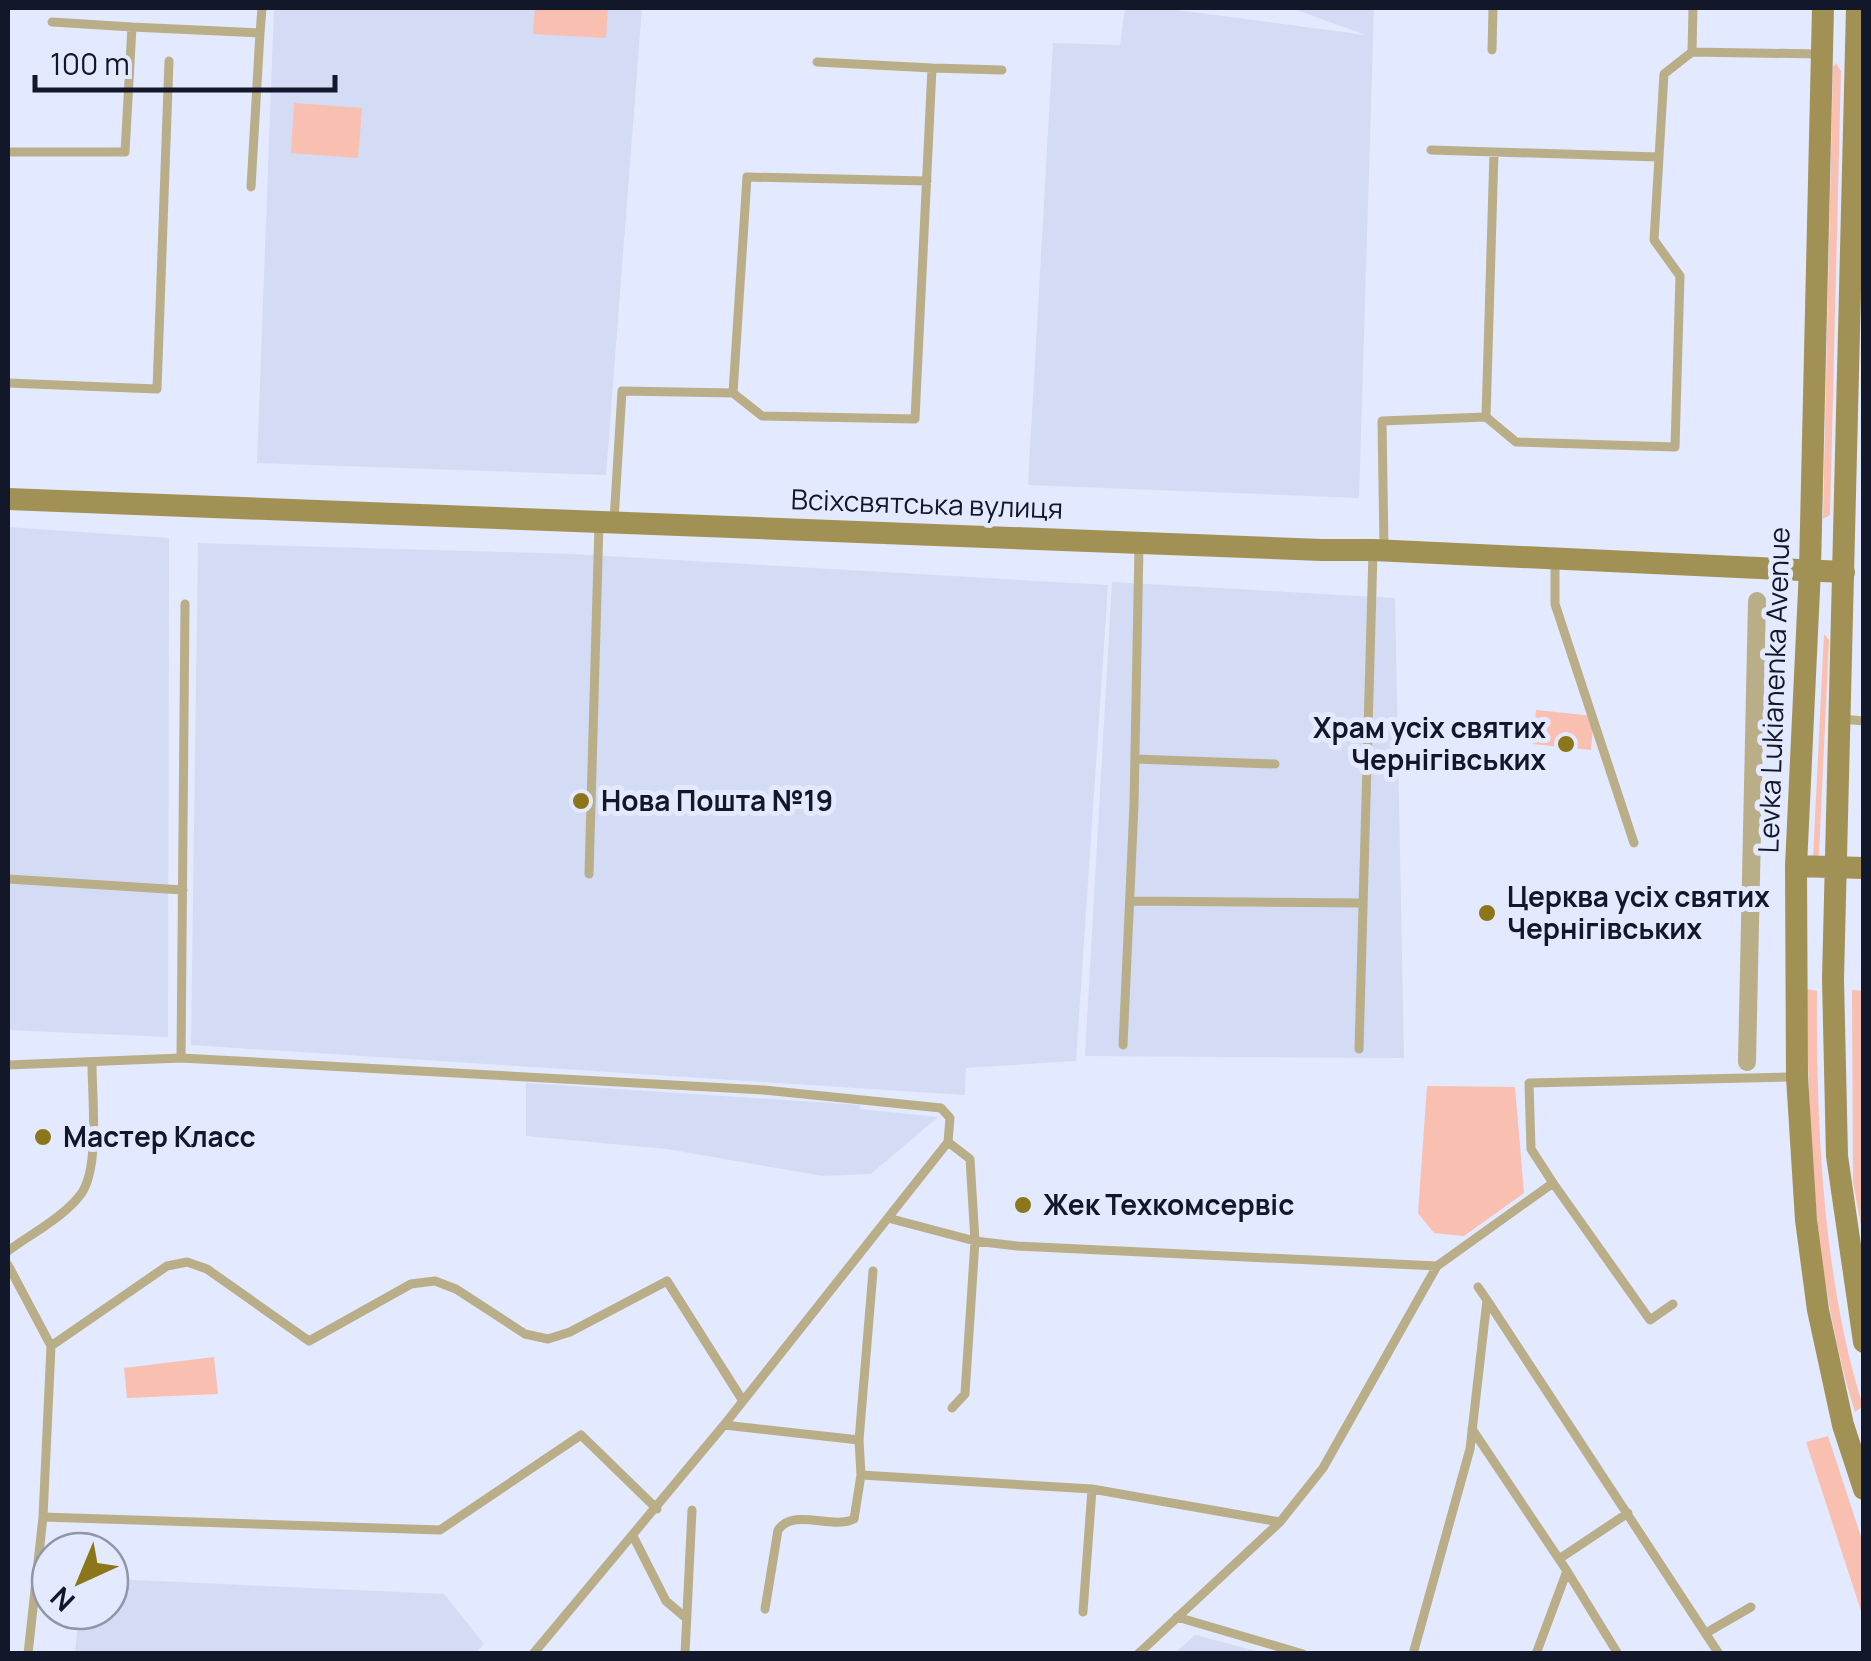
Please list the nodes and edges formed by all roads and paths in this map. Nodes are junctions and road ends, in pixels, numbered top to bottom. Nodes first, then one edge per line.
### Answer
1 (262, 8) edge
2 (1493, 8) edge
3 (1694, 8) edge
4 (1823, 8) edge
5 (1857, 8) edge
6 (52, 22) dead end
7 (132, 27) junction
8 (260, 33) junction
9 (1492, 50) dead end
10 (1692, 52) junction
11 (1822, 54) junction
12 (169, 62) dead end
13 (817, 62) dead end
14 (932, 68) junction
15 (1002, 70) dead end
16 (1432, 150) dead end
17 (8, 152) edge
18 (1494, 152) junction
19 (1659, 157) junction
20 (927, 180) junction
21 (251, 187) dead end
22 (1858, 244) edge
23 (8, 383) edge
24 (733, 393) junction
25 (1486, 418) junction
26 (1855, 461) edge
27 (8, 499) edge
28 (606, 522) junction
29 (1139, 542) junction
30 (1379, 550) junction
31 (1556, 560) junction
32 (1810, 570) junction
33 (1844, 572) junction
34 (1757, 601) dead end
35 (184, 604) dead end
36 (1852, 720) edge
37 (1135, 759) junction
38 (1275, 764) dead end
39 (1634, 843) dead end
40 (1796, 866) junction
41 (1834, 867) junction
42 (1864, 868) edge
43 (589, 874) dead end
44 (8, 879) edge
45 (183, 890) junction
46 (1130, 900) junction
47 (1363, 903) junction
48 (1124, 1045) dead end
49 (1359, 1049) dead end
50 (180, 1058) junction
51 (1747, 1062) dead end
52 (92, 1064) junction
53 (8, 1066) edge
54 (1797, 1077) junction
55 (948, 1142) junction
56 (1553, 1183) junction
57 (888, 1218) junction
58 (974, 1242) junction
59 (8, 1251) edge
60 (8, 1266) edge
61 (1438, 1266) junction
62 (873, 1271) dead end
63 (1478, 1287) dead end
64 (1486, 1300) junction
65 (1673, 1304) dead end
66 (1864, 1342) edge
67 (50, 1346) junction
68 (743, 1402) junction
69 (952, 1408) dead end
70 (724, 1425) junction
71 (1472, 1429) junction
72 (859, 1440) junction
73 (861, 1475) junction
74 (1092, 1489) junction
75 (1864, 1489) edge
76 (656, 1509) junction
77 (692, 1510) dead end
78 (1628, 1514) junction
79 (42, 1516) junction
80 (1280, 1522) junction
81 (633, 1536) junction
82 (1558, 1559) junction
83 (1567, 1572) junction
84 (1750, 1607) dead end
85 (765, 1609) dead end
86 (1083, 1612) dead end
87 (1177, 1617) junction
88 (686, 1618) junction
89 (1706, 1633) junction
90 (28, 1654) edge
91 (533, 1654) edge
92 (685, 1654) edge
93 (1138, 1654) edge
94 (1303, 1654) edge
95 (1413, 1654) edge
96 (1536, 1654) edge
97 (1618, 1654) edge
98 (1718, 1654) edge

1 - 8 lane
2 - 9 lane
3 - 10 lane
4 - 11 main road, Levka Lukianenka Avenue
5 - 22 main road
6 - 7 lane
7 - 8 lane
7 - 17 lane
8 - 21 lane
10 - 11 lane
10 - 19 lane
11 - 32 main road, Levka Lukianenka Avenue
12 - 23 lane
13 - 14 lane
14 - 15 lane
14 - 20 lane
16 - 18 lane
18 - 19 lane
18 - 25 lane
19 - 25 lane
20 - 24 lane
20 - 24 lane
22 - 26 main road
24 - 28 lane
25 - 30 lane
26 - 33 main road
27 - 28 main road, Всіхсвятська вулиця
28 - 29 main road, Всіхсвятська вулиця
28 - 43 lane
29 - 30 main road, Всіхсвятська вулиця
29 - 37 lane
30 - 31 main road, Всіхсвятська вулиця
30 - 47 lane
31 - 32 main road, Всіхсвятська вулиця
31 - 39 lane
32 - 33 main road, Всіхсвятська вулиця
32 - 40 main road, Levka Lukianenka Avenue
33 - 36 main road
34 - 51 street
35 - 45 lane
36 - 41 main road
37 - 38 lane
37 - 46 lane
40 - 41 main road
40 - 54 main road, Levka Lukianenka Avenue
41 - 42 main road
41 - 66 main road
44 - 45 lane
45 - 50 lane
46 - 47 lane
46 - 48 lane
47 - 49 lane
50 - 52 lane
50 - 55 lane
52 - 53 lane
52 - 59 lane
54 - 56 lane
54 - 75 main road, Levka Lukianenka Avenue
55 - 57 lane
55 - 58 lane
56 - 61 lane
56 - 65 lane
57 - 58 lane
57 - 68 lane
58 - 61 lane
58 - 69 lane
60 - 67 lane
61 - 80 lane
62 - 72 lane
63 - 64 lane
64 - 71 lane
64 - 78 lane
67 - 68 lane
67 - 79 lane
68 - 70 lane
70 - 72 lane
70 - 76 lane
71 - 82 lane
71 - 95 lane
72 - 73 lane
73 - 74 lane
73 - 85 lane
74 - 80 lane
74 - 86 lane
76 - 79 lane
76 - 81 lane
77 - 88 lane
78 - 82 lane
78 - 89 lane
79 - 90 lane
80 - 87 lane
81 - 88 lane
81 - 91 lane
82 - 83 lane
83 - 96 lane
83 - 97 lane
84 - 89 lane
87 - 93 lane
87 - 94 lane
88 - 92 lane
89 - 98 lane

